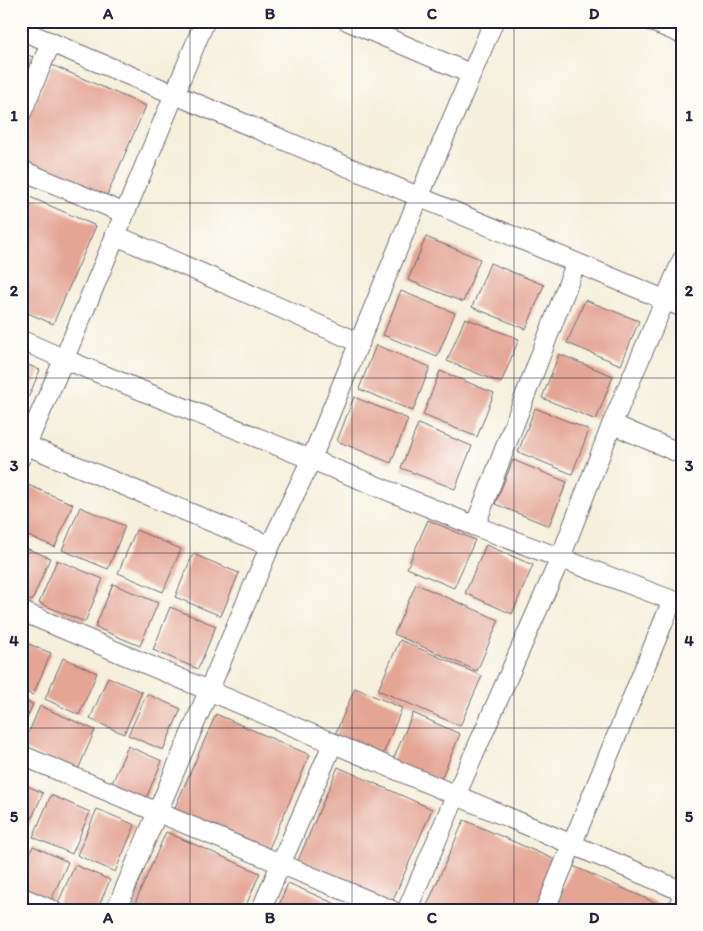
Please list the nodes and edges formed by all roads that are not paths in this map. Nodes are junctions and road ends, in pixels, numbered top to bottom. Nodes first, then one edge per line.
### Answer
1 (205, 21) edge
2 (348, 21) edge
3 (494, 21) edge
4 (651, 21) edge
5 (21, 30) edge
6 (682, 34) edge
7 (51, 42) junction
8 (472, 74) junction
9 (174, 94) junction
10 (21, 114) edge
11 (21, 170) edge
12 (419, 197) junction
13 (124, 213) junction
14 (115, 235) junction
15 (682, 260) edge
16 (576, 263) junction
17 (673, 304) edge
18 (21, 340) edge
19 (360, 343) junction
20 (64, 359) junction
21 (612, 424) junction
22 (24, 451) edge
23 (682, 454) edge
24 (311, 460) junction
25 (475, 526) junction
26 (270, 546) junction
27 (560, 559) junction
28 (677, 602) edge
29 (21, 611) edge
30 (209, 690) junction
31 (333, 743) junction
32 (21, 755) edge
33 (456, 795) junction
34 (157, 812) junction
35 (572, 845) junction
36 (281, 864) junction
37 (682, 891) edge
38 (21, 897) edge
39 (682, 898) edge
40 (52, 910) edge
41 (116, 910) edge
42 (261, 910) edge
43 (391, 910) edge
44 (407, 910) edge
45 (545, 910) edge
46 (677, 910) edge

1 - 9 street
2 - 8 street
3 - 8 street
4 - 6 street
5 - 7 street
7 - 9 street
7 - 10 street
8 - 12 street
9 - 12 street
9 - 13 street
11 - 13 street
12 - 16 street
12 - 19 street
13 - 14 street
14 - 19 street
14 - 20 street
15 - 17 street
16 - 17 street
16 - 25 street
17 - 21 street
18 - 20 street
19 - 24 street
20 - 22 street
20 - 24 street
21 - 23 street
21 - 27 street
22 - 26 street
24 - 25 street
24 - 26 street
25 - 27 street
26 - 30 street
27 - 28 street
27 - 33 street
28 - 35 street
29 - 30 street
30 - 31 street
30 - 34 street
31 - 33 street
31 - 36 street
32 - 34 street
33 - 35 street
33 - 44 street
34 - 36 street
34 - 41 street
35 - 37 street
35 - 45 street
36 - 42 street
36 - 43 street
38 - 40 street
39 - 46 street

